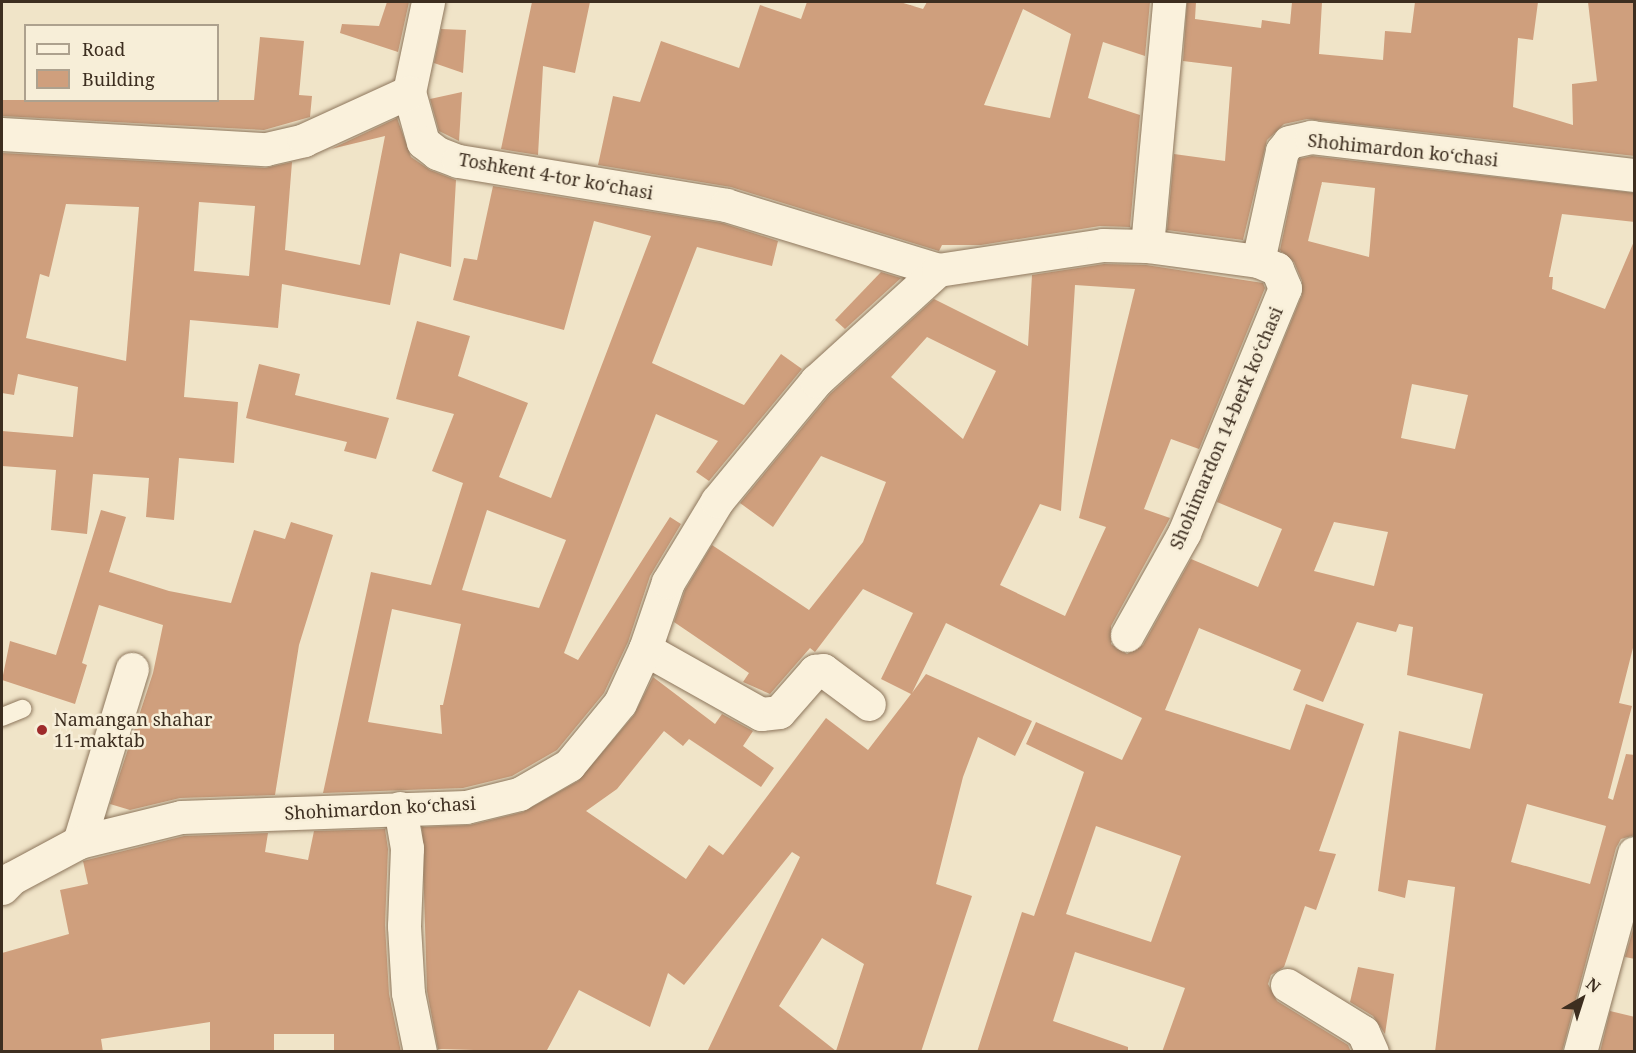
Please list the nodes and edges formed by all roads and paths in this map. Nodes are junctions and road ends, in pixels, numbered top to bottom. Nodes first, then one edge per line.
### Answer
1 (428, 2) edge
2 (1170, 2) edge
3 (409, 92) junction
4 (2, 134) edge
5 (1635, 174) edge
6 (1147, 246) junction
7 (1257, 261) junction
8 (938, 270) junction
9 (1127, 634) dead end
10 (645, 649) junction
11 (132, 669) dead end
12 (869, 704) dead end
13 (22, 709) dead end
14 (2, 717) edge
15 (400, 808) junction
16 (79, 842) junction
17 (1635, 853) edge
18 (2, 888) edge
19 (1287, 985) dead end
20 (420, 1052) edge
21 (1372, 1052) edge
22 (1580, 1052) edge

1 - 3 street
2 - 6 street
3 - 4 street
3 - 8 street, Toshkent 4-tor koʻchasi
5 - 7 street, Shohimardon koʻchasi
6 - 7 street
6 - 8 street
7 - 9 street, Shohimardon 14-berk koʻchasi
8 - 10 street, Shohimardon koʻchasi
10 - 12 street
10 - 15 street, Shohimardon koʻchasi
11 - 16 street
13 - 14 lane
15 - 16 street, Shohimardon koʻchasi
15 - 20 street
16 - 18 street, Shohimardon koʻchasi
17 - 22 street
19 - 21 street

